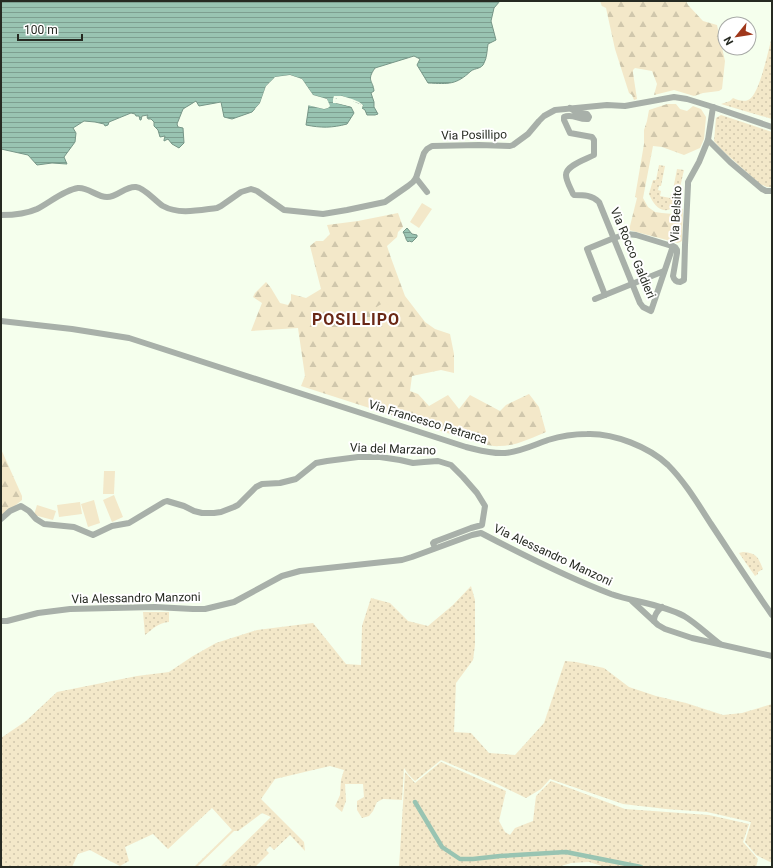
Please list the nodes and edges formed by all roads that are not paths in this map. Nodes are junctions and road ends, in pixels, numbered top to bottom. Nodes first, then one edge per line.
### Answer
1 (713, 107) junction
2 (570, 108) junction
3 (772, 127) edge
4 (708, 140) junction
5 (416, 178) junction
6 (772, 191) edge
7 (428, 192) dead end
8 (1, 215) edge
9 (614, 238) junction
10 (673, 246) junction
11 (664, 271) junction
12 (632, 284) junction
13 (605, 295) junction
14 (595, 299) dead end
15 (1, 322) edge
16 (1, 519) edge
17 (435, 548) junction
18 (630, 599) junction
19 (662, 607) junction
20 (772, 615) edge
21 (654, 621) junction
22 (1, 622) edge
23 (697, 626) junction
24 (695, 639) junction
25 (720, 644) junction
26 (770, 655) edge

1 - 2 street, Via Posillipo
1 - 3 street, Via Posillipo
1 - 4 street, Via Belsito
2 - 5 street, Via Posillipo
2 - 9 street, Via Rocco Galdieri
4 - 6 street
4 - 10 street, Via Belsito
5 - 7 street
5 - 8 street
9 - 10 street
9 - 12 street, Via Rocco Galdieri
9 - 13 street
10 - 11 street
11 - 12 street
11 - 12 street, Via Rocco Galdieri
12 - 13 street
13 - 14 street
15 - 20 street, Via Francesco Petrarca
16 - 17 street, Via del Marzano
17 - 18 street, Via Alessandro Manzoni
17 - 22 street, Via Alessandro Manzoni
18 - 19 street, Via Alessandro Manzoni
18 - 21 street, Via Alessandro Manzoni
19 - 21 street
19 - 23 street, Via Alessandro Manzoni
21 - 24 street, Via Alessandro Manzoni
23 - 24 street
23 - 25 street, Via Alessandro Manzoni
24 - 25 street, Via Alessandro Manzoni
25 - 26 street, Via Alessandro Manzoni

